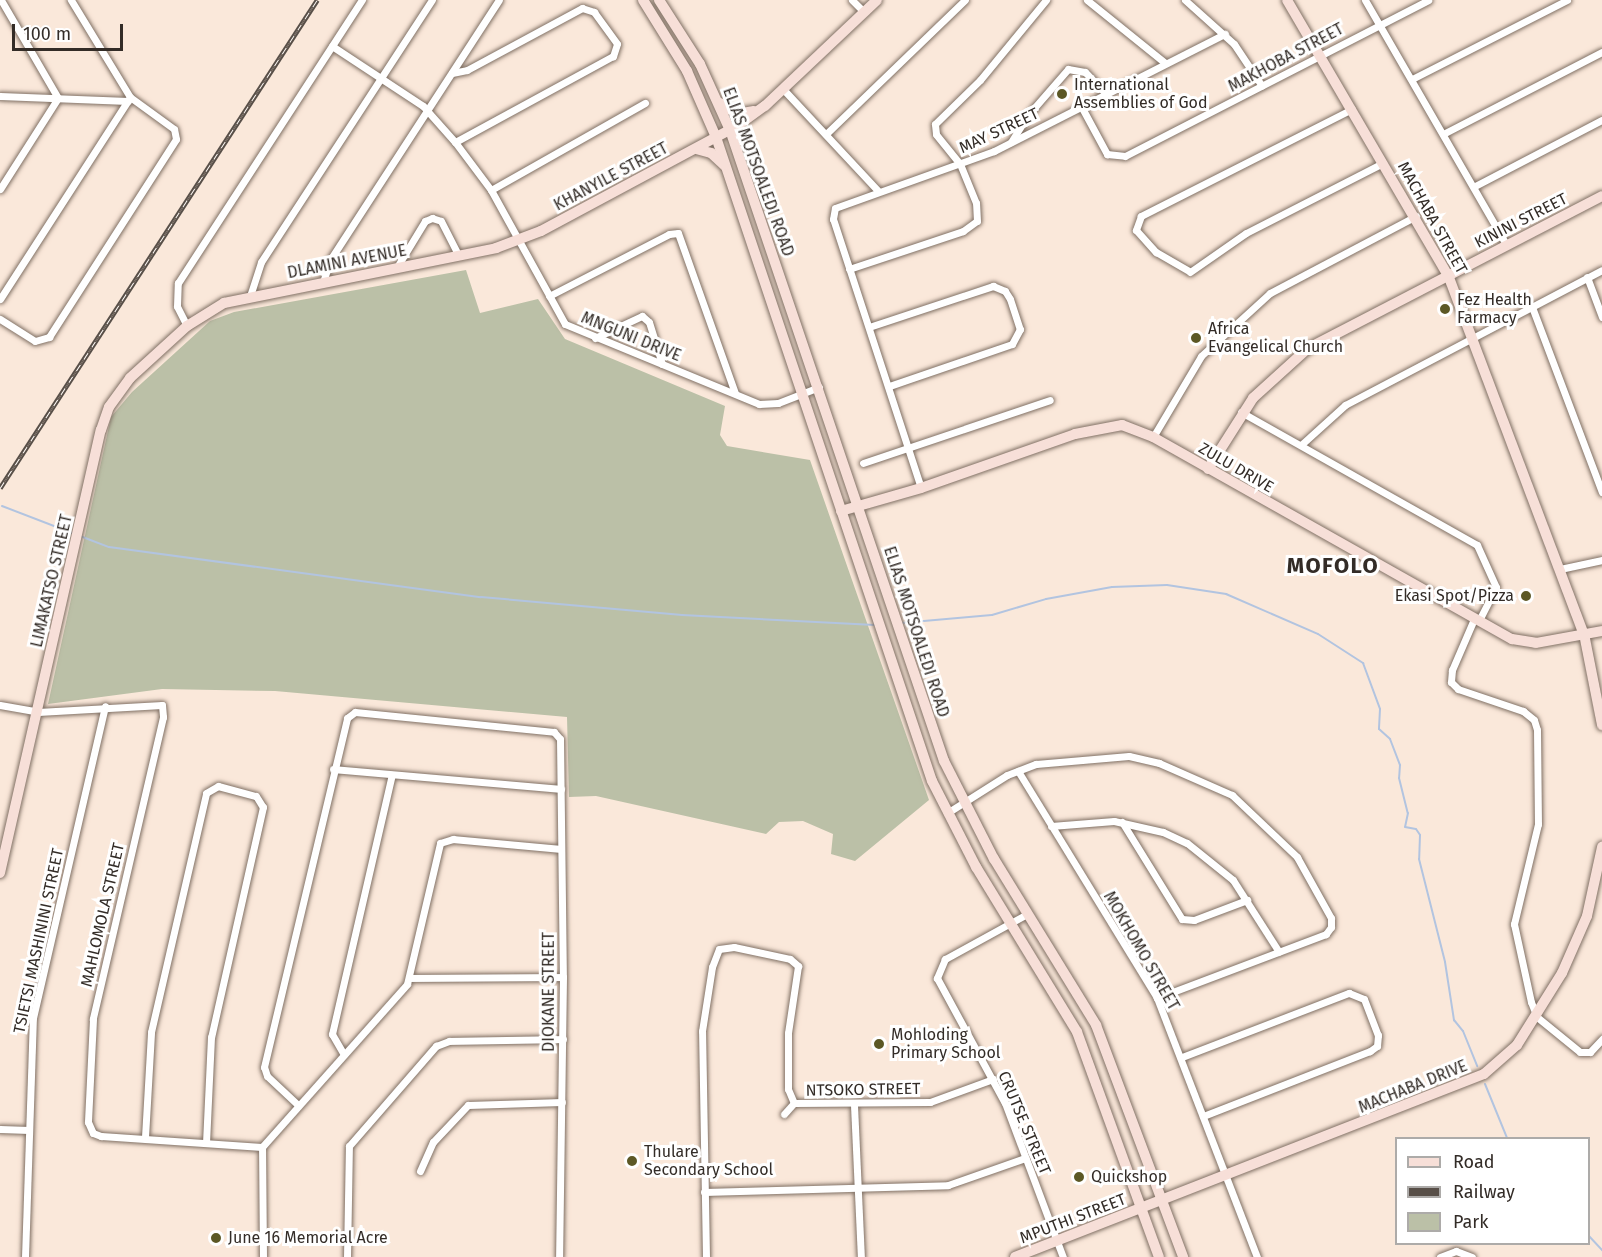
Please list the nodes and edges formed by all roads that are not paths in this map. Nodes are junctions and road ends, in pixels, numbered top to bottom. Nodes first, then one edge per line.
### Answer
1 (1, 0) edge
2 (72, 0) edge
3 (362, 0) edge
4 (432, 0) edge
5 (498, 0) edge
6 (643, 0) edge
7 (659, 0) edge
8 (852, 0) edge
9 (877, 0) edge
10 (965, 0) edge
11 (1047, 0) edge
12 (1087, 0) edge
13 (1185, 0) edge
14 (1287, 0) edge
15 (1428, 0) edge
16 (1567, 0) edge
17 (1368, 1) edge
18 (864, 12) junction
19 (1379, 25) junction
20 (1225, 34) junction
21 (332, 46) junction
22 (1602, 52) edge
23 (1321, 55) junction
24 (1165, 63) junction
25 (452, 73) junction
26 (382, 78) junction
27 (1412, 79) junction
28 (1262, 86) junction
29 (783, 89) junction
30 (1106, 94) junction
31 (0, 96) edge
32 (58, 98) junction
33 (129, 99) junction
34 (717, 100) junction
35 (645, 103) dead end
36 (765, 106) junction
37 (1081, 106) junction
38 (1352, 109) junction
39 (428, 110) junction
40 (1602, 120) edge
41 (730, 130) junction
42 (826, 134) junction
43 (1443, 134) junction
44 (717, 137) junction
45 (455, 142) junction
46 (1011, 142) junction
47 (696, 149) junction
48 (1383, 163) junction
49 (960, 164) junction
50 (726, 167) junction
51 (1475, 186) junction
52 (0, 189) edge
53 (491, 190) junction
54 (878, 191) junction
55 (1602, 196) edge
56 (1416, 216) junction
57 (519, 241) junction
58 (1506, 244) junction
59 (459, 256) junction
60 (397, 267) junction
61 (849, 269) junction
62 (1602, 270) edge
63 (1449, 275) junction
64 (1587, 277) junction
65 (323, 282) junction
66 (250, 296) junction
67 (549, 296) junction
68 (0, 299) edge
69 (1532, 307) junction
70 (1602, 317) edge
71 (0, 319) edge
72 (187, 326) junction
73 (869, 327) junction
74 (595, 338) junction
75 (1472, 338) junction
76 (662, 364) junction
77 (889, 386) junction
78 (819, 387) junction
79 (735, 393) junction
80 (801, 395) junction
81 (1050, 400) dead end
82 (1241, 412) junction
83 (1152, 437) junction
84 (1302, 444) junction
85 (909, 447) junction
86 (863, 463) dead end
87 (1208, 470) junction
88 (921, 488) junction
89 (1602, 492) edge
90 (859, 506) junction
91 (841, 511) junction
92 (1602, 560) edge
93 (1560, 569) junction
94 (1476, 620) junction
95 (1602, 630) edge
96 (1584, 634) junction
97 (1600, 702) edge
98 (0, 705) edge
99 (105, 706) junction
100 (38, 712) junction
101 (1602, 725) edge
102 (333, 769) junction
103 (1018, 771) junction
104 (392, 775) junction
105 (561, 789) junction
106 (964, 802) junction
107 (947, 813) junction
108 (1122, 822) junction
109 (1051, 826) junction
110 (1602, 846) edge
111 (561, 849) junction
112 (0, 873) edge
113 (1247, 900) junction
114 (1027, 914) junction
115 (1010, 924) junction
116 (1280, 952) junction
117 (563, 976) junction
118 (409, 978) junction
119 (1157, 998) junction
120 (1537, 1017) junction
121 (563, 1039) junction
122 (1602, 1039) edge
123 (343, 1053) junction
124 (1182, 1057) junction
125 (993, 1078) junction
126 (562, 1102) junction
127 (794, 1103) junction
128 (298, 1105) junction
129 (854, 1105) junction
130 (784, 1114) dead end
131 (1203, 1116) junction
132 (0, 1129) edge
133 (29, 1131) junction
134 (146, 1137) junction
135 (206, 1142) junction
136 (262, 1147) junction
137 (1025, 1158) junction
138 (420, 1171) dead end
139 (1225, 1177) junction
140 (856, 1189) junction
141 (704, 1192) junction
142 (1161, 1202) junction
143 (1142, 1209) junction
144 (1057, 1241) junction
145 (1470, 1256) edge
146 (25, 1257) edge
147 (262, 1257) edge
148 (347, 1257) edge
149 (559, 1257) edge
150 (705, 1257) edge
151 (861, 1257) edge
152 (1015, 1257) edge
153 (1064, 1257) edge
154 (1159, 1257) edge
155 (1182, 1257) edge
156 (1257, 1257) edge
157 (1440, 1257) edge

1 - 32 street
2 - 33 street
3 - 21 street
4 - 26 street
5 - 25 street
6 - 44 main road, ELIAS MOTSOALEDI ROAD
7 - 34 main road, ELIAS MOTSOALEDI ROAD
8 - 18 street
9 - 18 main road, KHANYILE STREET
10 - 42 street
11 - 49 street
12 - 24 street
13 - 20 street
14 - 23 main road, MACHABA STREET
15 - 19 street, MAKHOBA STREET
16 - 27 street
17 - 19 street
18 - 29 main road, KHANYILE STREET
19 - 23 street, MAKHOBA STREET
19 - 27 street
20 - 24 street, MAY STREET
20 - 28 street
21 - 26 street, MNGUNI DRIVE
21 - 72 street
22 - 43 street
23 - 28 street, MAKHOBA STREET
23 - 38 main road, MACHABA STREET
24 - 30 street, MAY STREET
25 - 39 street
25 - 45 street
26 - 39 street, MNGUNI DRIVE
26 - 66 street
27 - 43 street
28 - 37 street, MAKHOBA STREET
29 - 36 main road, KHANYILE STREET
29 - 42 street
30 - 37 street, MAY STREET
30 - 46 street
31 - 32 street
32 - 33 street
32 - 52 street
33 - 68 street
33 - 71 street
34 - 36 main road
34 - 41 main road, ELIAS MOTSOALEDI ROAD
35 - 53 street
36 - 41 main road, KHANYILE STREET
37 - 46 street, MAY STREET
38 - 48 main road, MACHABA STREET
38 - 48 street
39 - 45 street, MNGUNI DRIVE
39 - 65 street
40 - 51 street
41 - 44 main road, KHANYILE STREET
41 - 78 main road, ELIAS MOTSOALEDI ROAD
42 - 54 street
43 - 51 street
44 - 47 main road, KHANYILE STREET
44 - 50 main road, ELIAS MOTSOALEDI ROAD
45 - 53 street, MNGUNI DRIVE
46 - 49 street, MAY STREET
47 - 50 main road
47 - 57 main road, KHANYILE STREET
48 - 56 main road, MACHABA STREET
49 - 54 street, MAY STREET
49 - 61 street
50 - 80 main road, ELIAS MOTSOALEDI ROAD
51 - 58 street
53 - 57 street, MNGUNI DRIVE
54 - 61 street, MAY STREET
55 - 58 main road, KININI STREET
56 - 63 main road, MACHABA STREET
56 - 83 street
57 - 59 main road, DLAMINI AVENUE
57 - 67 street, MNGUNI DRIVE
58 - 63 main road, KININI STREET
59 - 60 main road, DLAMINI AVENUE
59 - 60 street
60 - 65 main road, DLAMINI AVENUE
61 - 73 street
62 - 64 street
63 - 75 main road, MACHABA STREET
63 - 82 main road, KININI STREET
64 - 69 street
64 - 70 street
65 - 66 main road, DLAMINI AVENUE
66 - 72 main road, DLAMINI AVENUE
67 - 74 street, MNGUNI DRIVE
67 - 79 street
69 - 75 street
69 - 89 street
72 - 100 main road, LIMAKATSO STREET
73 - 77 street
73 - 77 street
74 - 76 street, MNGUNI DRIVE
74 - 76 street
75 - 84 street
75 - 93 main road, MACHABA STREET
76 - 79 street, MNGUNI DRIVE
77 - 85 street
78 - 80 street, MNGUNI DRIVE
78 - 90 main road, ELIAS MOTSOALEDI ROAD
79 - 80 street, MNGUNI DRIVE
80 - 91 main road, ELIAS MOTSOALEDI ROAD
81 - 85 street
82 - 84 street
82 - 87 main road, KININI STREET
83 - 87 main road, ZULU DRIVE
83 - 88 main road, ZULU DRIVE
84 - 94 street
85 - 86 street
85 - 88 street
87 - 94 main road, ZULU DRIVE
88 - 90 main road, ZULU DRIVE
90 - 91 main road, ZULU DRIVE
90 - 106 main road, ELIAS MOTSOALEDI ROAD
91 - 107 main road, ELIAS MOTSOALEDI ROAD
92 - 93 street
93 - 96 main road, MACHABA STREET
94 - 96 main road, ZULU DRIVE
94 - 120 street
95 - 96 main road, ZULU DRIVE
96 - 97 main road
97 - 101 main road
98 - 100 street
99 - 100 street
99 - 133 street, TSIETSI MASHININI STREET
99 - 134 street, MAHLOMOLA STREET
100 - 112 main road, LIMAKATSO STREET
102 - 104 street
102 - 105 street, DIOKANE STREET
102 - 128 street
103 - 106 street
103 - 109 street, MOKHOMO STREET
103 - 116 street
104 - 105 street
104 - 123 street
105 - 111 street, DIOKANE STREET
106 - 107 street
106 - 114 main road, ELIAS MOTSOALEDI ROAD
107 - 115 main road, ELIAS MOTSOALEDI ROAD
108 - 109 street
108 - 113 street
108 - 113 street
109 - 119 street, MOKHOMO STREET
110 - 120 main road, MACHABA DRIVE
111 - 117 street, DIOKANE STREET
111 - 118 street
113 - 116 street
114 - 115 street, CRUTSE STREET
114 - 142 main road, ELIAS MOTSOALEDI ROAD
115 - 125 street, CRUTSE STREET
115 - 143 main road, ELIAS MOTSOALEDI ROAD
116 - 119 street
117 - 118 street
117 - 121 street, DIOKANE STREET
118 - 123 street
119 - 124 street, MOKHOMO STREET
120 - 122 street
120 - 139 main road, MACHABA DRIVE
121 - 126 street, DIOKANE STREET
121 - 148 street
123 - 128 street
124 - 131 street, MOKHOMO STREET
124 - 131 street
125 - 129 street, NTSOKO STREET
125 - 137 street, CRUTSE STREET
126 - 138 street
126 - 149 street, DIOKANE STREET
127 - 129 street, NTSOKO STREET
127 - 130 street
127 - 141 street, NTSOKO STREET
128 - 136 street
129 - 140 street
131 - 139 street, MOKHOMO STREET
132 - 133 street
133 - 146 street, TSIETSI MASHININI STREET
134 - 135 street
134 - 135 street
135 - 136 street
136 - 147 street
137 - 140 street
137 - 144 street, CRUTSE STREET
139 - 142 main road, MACHABA DRIVE
139 - 156 street, MOKHOMO STREET
140 - 141 street
140 - 151 street
141 - 150 street
142 - 143 main road, MACHABA DRIVE
142 - 155 main road, ELIAS MOTSOALEDI ROAD
143 - 144 main road, MPUTHI STREET
143 - 154 main road, ELIAS MOTSOALEDI ROAD
144 - 152 main road, MPUTHI STREET
144 - 153 street, CRUTSE STREET
145 - 157 street

